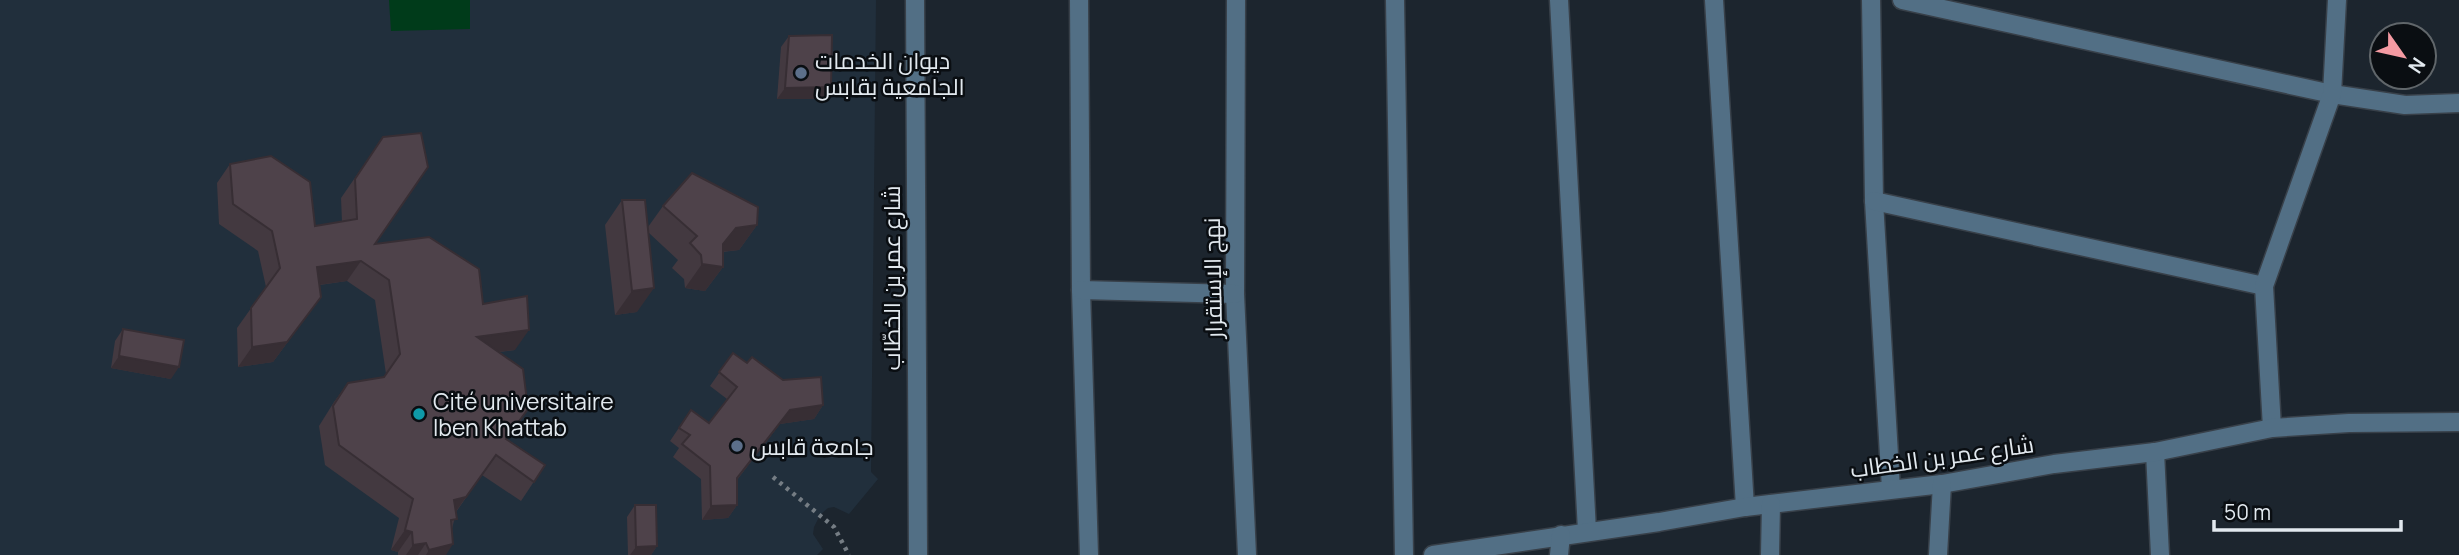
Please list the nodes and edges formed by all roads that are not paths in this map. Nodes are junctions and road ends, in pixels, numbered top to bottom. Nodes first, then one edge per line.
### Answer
1 (915, 0) edge
2 (1079, 0) edge
3 (1236, 0) edge
4 (1395, 0) edge
5 (1559, 0) edge
6 (1714, 0) edge
7 (1871, 0) edge
8 (1902, 0) edge
9 (2337, 0) edge
10 (2332, 94) junction
11 (2459, 103) edge
12 (1874, 201) junction
13 (2264, 286) junction
14 (1081, 290) junction
15 (1236, 294) junction
16 (2459, 422) edge
17 (2272, 428) junction
18 (2155, 452) junction
19 (1942, 484) junction
20 (1891, 489) junction
21 (1772, 504) junction
22 (1745, 507) junction
23 (1587, 531) junction
24 (1561, 535) junction
25 (918, 555) edge
26 (1089, 555) edge
27 (1247, 555) edge
28 (1404, 555) edge
29 (1433, 555) edge
30 (1559, 555) edge
31 (1770, 555) edge
32 (1938, 555) edge
33 (2160, 555) edge

1 - 25 street, شارع عمر بن الخطّاب
2 - 14 street
3 - 15 street, نهج الإستقرار
4 - 28 street
5 - 23 street
6 - 22 street
7 - 12 street
8 - 10 street
9 - 10 street
10 - 11 street
10 - 13 street
12 - 13 street
12 - 20 street
13 - 17 street
14 - 15 street
14 - 26 street
15 - 27 street, نهج الإستقرار
16 - 17 street, شارع عمر بن الخطاب
17 - 18 street, شارع عمر بن الخطاب
18 - 19 street, شارع عمر بن الخطاب
18 - 33 street
19 - 20 street, شارع عمر بن الخطاب
19 - 32 street
20 - 21 street, شارع عمر بن الخطاب
21 - 22 street, شارع عمر بن الخطاب
21 - 31 street
22 - 23 street, شارع عمر بن الخطاب
23 - 24 street, شارع عمر بن الخطاب
24 - 29 street, شارع عمر بن الخطاب
24 - 30 street

